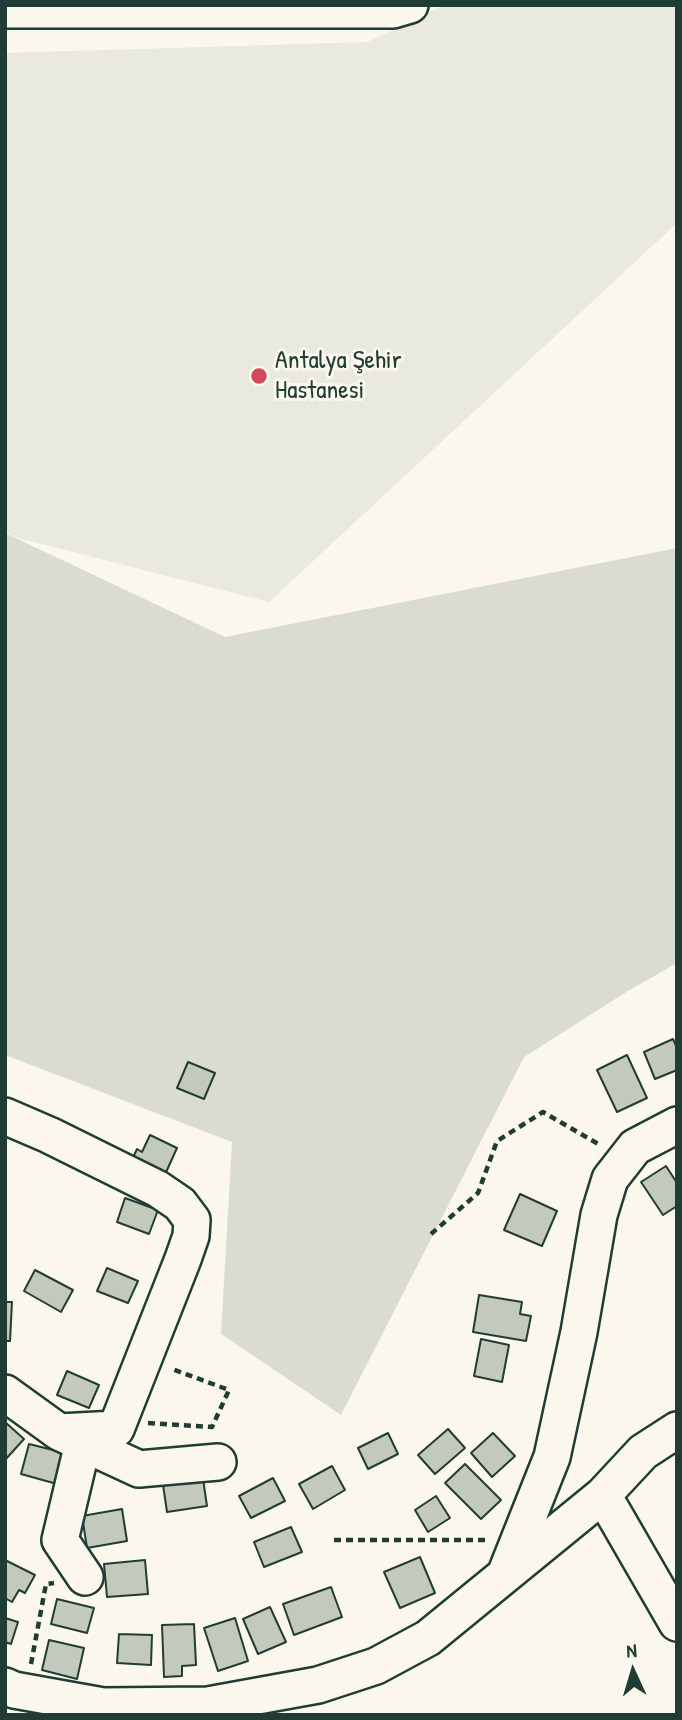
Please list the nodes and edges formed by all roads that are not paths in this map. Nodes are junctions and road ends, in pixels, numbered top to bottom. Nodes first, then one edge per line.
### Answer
1 (410, 5) edge
2 (5, 10) edge
3 (5, 1116) edge
4 (677, 1125) edge
5 (5, 1393) edge
6 (677, 1430) edge
7 (71, 1437) junction
8 (218, 1462) dead end
9 (603, 1495) junction
10 (85, 1577) dead end
11 (504, 1578) junction
12 (677, 1623) edge
13 (13, 1695) edge

1 - 2 street
3 - 7 street
4 - 11 street
5 - 7 street
6 - 9 street
7 - 8 street
7 - 10 street
9 - 11 street
9 - 12 street
11 - 13 street

